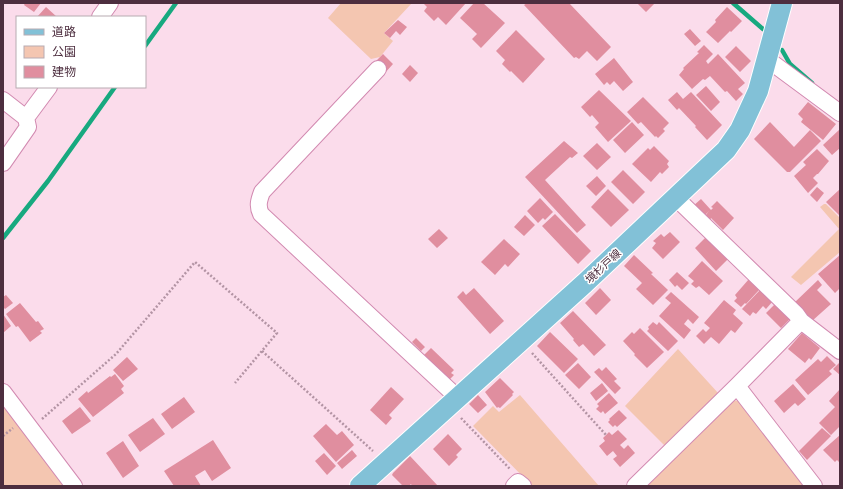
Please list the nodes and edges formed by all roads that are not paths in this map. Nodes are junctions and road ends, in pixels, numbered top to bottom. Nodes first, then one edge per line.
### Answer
1 (110, 3) edge
2 (782, 3) edge
3 (101, 16) edge
4 (766, 59) junction
5 (378, 68) dead end
6 (48, 88) edge
7 (3, 100) edge
8 (840, 113) edge
9 (26, 118) junction
10 (3, 163) edge
11 (676, 198) junction
12 (801, 321) junction
13 (840, 352) edge
14 (737, 386) junction
15 (3, 392) edge
16 (454, 402) junction
17 (74, 486) edge
18 (360, 486) edge
19 (635, 486) edge
20 (814, 486) edge

1 - 3 street
2 - 4 main road, 境杉戸線
4 - 8 street
4 - 11 main road, 境杉戸線
5 - 16 street
6 - 9 street
7 - 9 street
9 - 10 street
11 - 12 street
11 - 16 main road, 境杉戸線
12 - 13 street
12 - 14 street
14 - 19 street
14 - 20 street
15 - 17 street
16 - 18 main road, 境杉戸線

